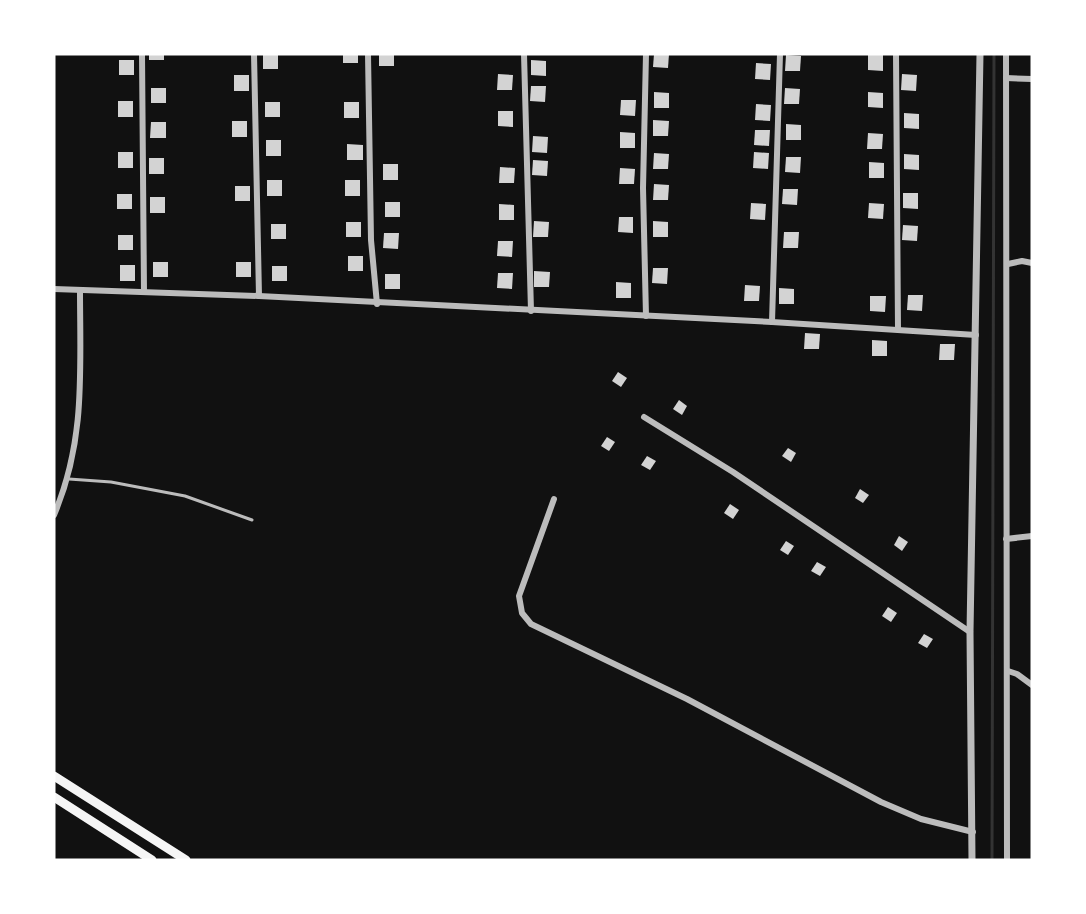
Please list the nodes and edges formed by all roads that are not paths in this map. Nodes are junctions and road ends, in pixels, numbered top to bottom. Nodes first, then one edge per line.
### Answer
1 (142, 54) edge
2 (254, 54) edge
3 (368, 54) edge
4 (524, 54) edge
5 (646, 54) edge
6 (780, 54) edge
7 (896, 54) edge
8 (980, 54) edge
9 (1006, 54) edge
10 (1006, 78) junction
11 (1032, 79) edge
12 (1032, 263) edge
13 (1008, 264) junction
14 (54, 289) edge
15 (80, 290) junction
16 (144, 292) junction
17 (259, 296) junction
18 (377, 304) junction
19 (531, 311) junction
20 (646, 316) junction
21 (772, 322) junction
22 (898, 329) junction
23 (976, 335) junction
24 (644, 417) dead end
25 (69, 478) junction
26 (554, 500) dead end
27 (54, 515) edge
28 (252, 520) dead end
29 (1032, 536) edge
30 (1006, 539) junction
31 (970, 632) junction
32 (1008, 671) junction
33 (1032, 685) edge
34 (54, 776) edge
35 (54, 797) edge
36 (973, 832) junction
37 (152, 860) edge
38 (186, 860) edge
39 (972, 860) edge
40 (1007, 860) edge

1 - 16 street
2 - 17 street
3 - 18 street
4 - 19 street
5 - 20 street
6 - 21 street
7 - 22 street
8 - 23 street
9 - 10 street
10 - 11 street
10 - 13 street
12 - 13 street
13 - 30 street
14 - 15 street
15 - 16 street
15 - 25 street
16 - 17 street
17 - 18 street
18 - 19 street
19 - 20 street
20 - 21 street
21 - 22 street
22 - 23 street
23 - 31 street
24 - 31 street
25 - 27 street
25 - 28 lane
26 - 36 street
29 - 30 street
30 - 32 street
31 - 36 street
32 - 33 street
32 - 40 street
34 - 38 highway
35 - 37 highway
36 - 39 street

